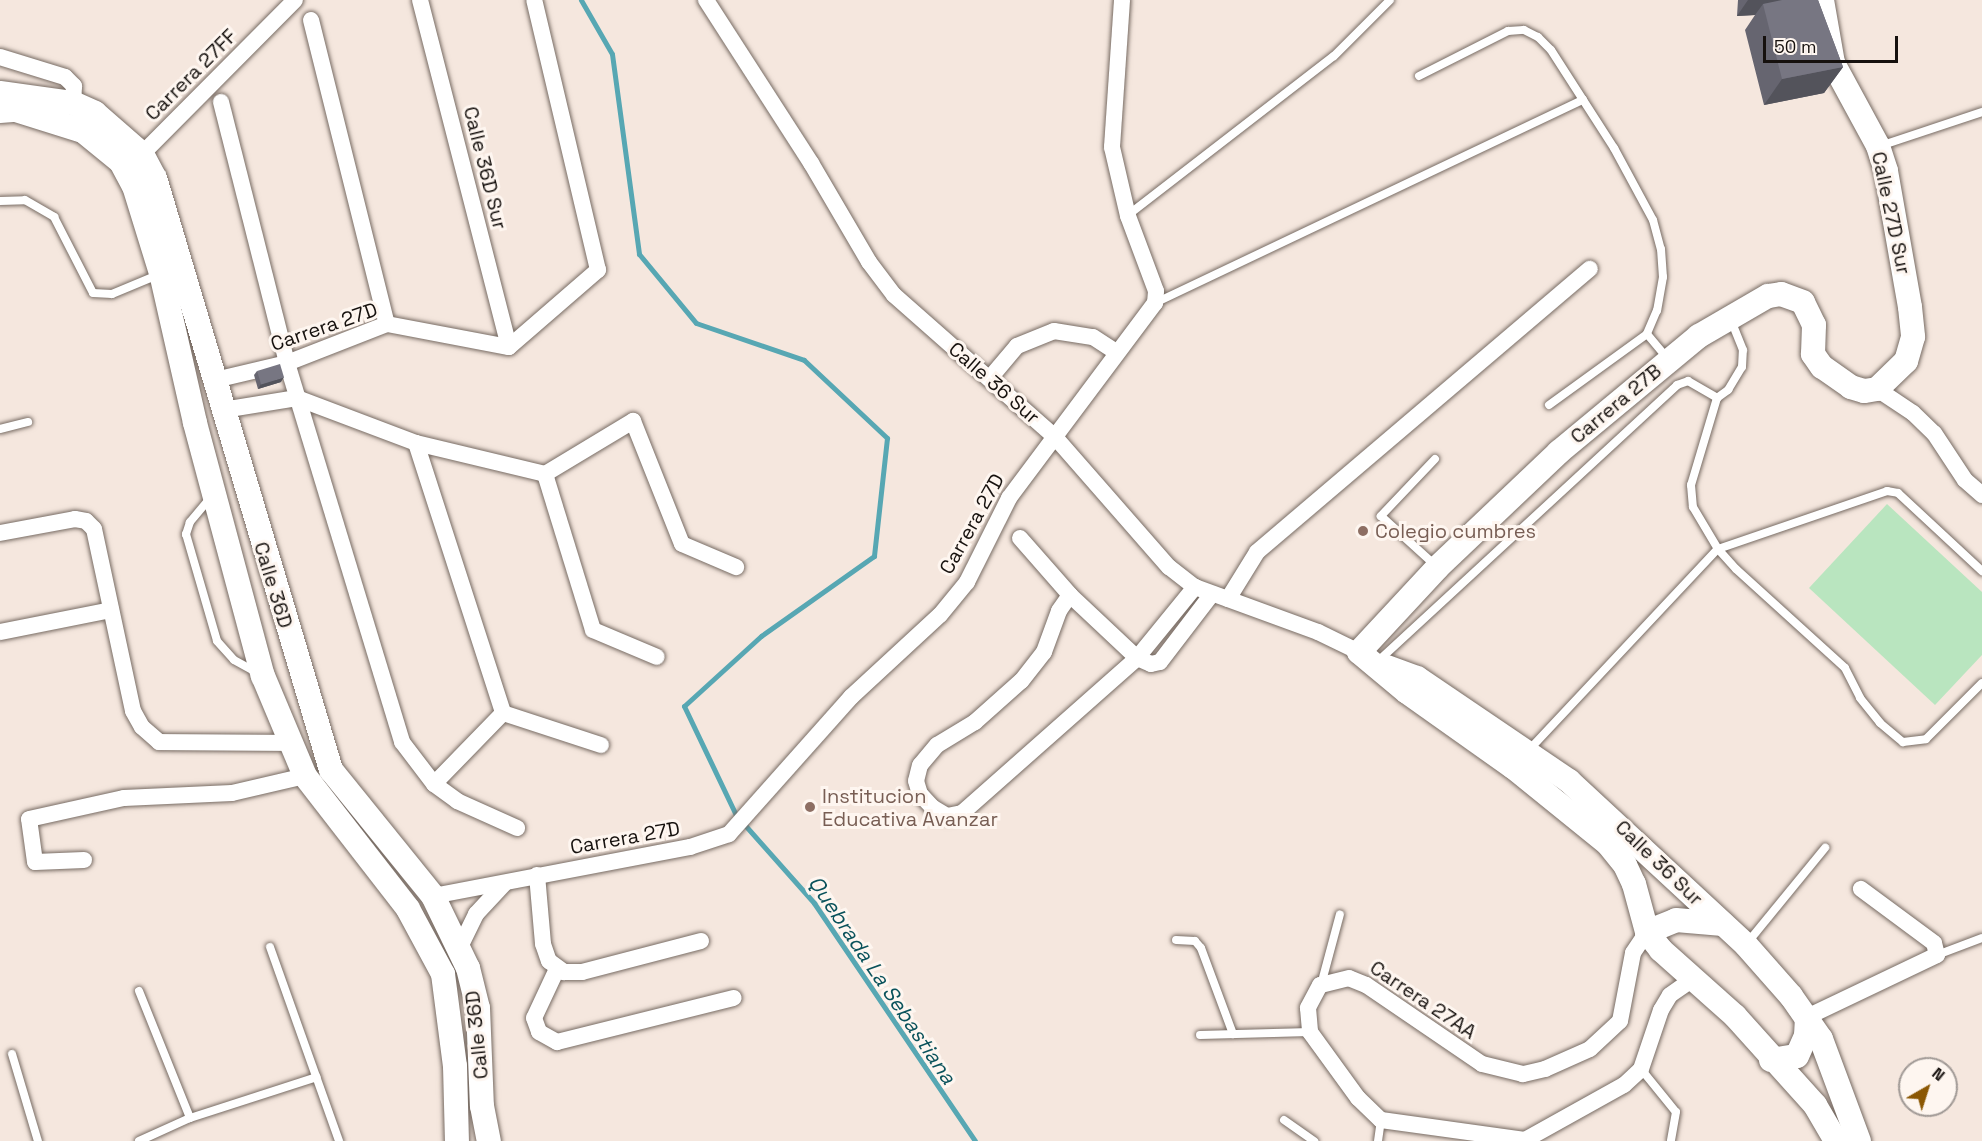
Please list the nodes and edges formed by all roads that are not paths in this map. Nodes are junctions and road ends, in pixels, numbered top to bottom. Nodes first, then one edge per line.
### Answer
1 (295, 0) edge
2 (420, 0) edge
3 (534, 0) edge
4 (706, 0) edge
5 (1122, 0) edge
6 (1390, 0) edge
7 (1822, 0) edge
8 (311, 20) dead end
9 (0, 57) edge
10 (1419, 76) dead end
11 (0, 93) edge
12 (1583, 100) junction
13 (221, 102) dead end
14 (73, 103) junction
15 (0, 111) edge
16 (1982, 112) edge
17 (1878, 146) junction
18 (142, 154) junction
19 (0, 201) edge
20 (1128, 216) junction
21 (1590, 268) dead end
22 (161, 273) junction
23 (1155, 303) junction
24 (1729, 318) junction
25 (387, 324) junction
26 (1647, 334) junction
27 (509, 347) junction
28 (1116, 352) junction
29 (1669, 359) junction
30 (288, 363) junction
31 (990, 378) junction
32 (215, 380) junction
33 (1877, 389) junction
34 (297, 398) junction
35 (1717, 398) junction
36 (1549, 405) dead end
37 (225, 415) junction
38 (28, 422) dead end
39 (0, 429) edge
40 (1055, 437) junction
41 (416, 443) junction
42 (1435, 459) dead end
43 (545, 474) junction
44 (213, 494) junction
45 (1982, 495) edge
46 (0, 533) edge
47 (1020, 538) dead end
48 (1718, 549) junction
49 (736, 567) dead end
50 (1437, 567) junction
51 (1982, 571) edge
52 (1195, 587) junction
53 (1070, 595) junction
54 (1220, 596) junction
55 (111, 610) junction
56 (0, 632) edge
57 (657, 657) dead end
58 (1367, 657) junction
59 (1137, 658) junction
60 (263, 676) junction
61 (1982, 683) edge
62 (503, 713) junction
63 (290, 743) junction
64 (601, 745) dead end
65 (1528, 751) junction
66 (304, 776) junction
67 (434, 784) junction
68 (517, 828) dead end
69 (1825, 848) dead end
70 (84, 860) dead end
71 (537, 875) junction
72 (504, 884) junction
73 (1861, 889) dead end
74 (433, 896) junction
75 (1340, 914) dead end
76 (1724, 924) junction
77 (1647, 932) junction
78 (1982, 938) edge
79 (1176, 940) dead end
80 (701, 941) dead end
81 (1746, 945) junction
82 (270, 947) dead end
83 (460, 947) junction
84 (1937, 955) junction
85 (557, 969) junction
86 (1694, 978) junction
87 (1320, 985) junction
88 (139, 991) dead end
89 (734, 998) dead end
90 (1807, 1017) junction
91 (1310, 1032) junction
92 (1233, 1034) junction
93 (1200, 1035) dead end
94 (12, 1054) dead end
95 (1771, 1060) junction
96 (1641, 1069) junction
97 (317, 1077) junction
98 (190, 1118) junction
99 (1284, 1120) dead end
100 (1381, 1120) junction
101 (39, 1141) edge
102 (139, 1141) edge
103 (339, 1141) edge
104 (457, 1141) edge
105 (489, 1141) edge
106 (1314, 1141) edge
107 (1378, 1141) edge
108 (1671, 1141) edge
109 (1836, 1141) edge
110 (1859, 1141) edge

1 - 18 street, Carrera 27FF
2 - 27 street, Calle 36D Sur
3 - 27 street
4 - 31 street, Calle 36 Sur
5 - 20 street
6 - 20 lane
7 - 17 street, Calle 27D Sur
8 - 25 street
9 - 14 street
10 - 12 lane
11 - 14 street, Calle 36D
12 - 23 lane
12 - 26 lane
13 - 30 street
14 - 18 street, Calle 36D
15 - 22 street, Calle 36D
16 - 17 lane
17 - 33 street, Calle 27D Sur
18 - 32 street, Calle 36D
19 - 22 lane
20 - 23 street
21 - 54 street
22 - 44 street, Calle 36D
23 - 28 street, Carrera 27D
24 - 29 street, Carrera 27B
24 - 33 street, Carrera 27B
24 - 35 lane
25 - 27 street, Carrera 27D
25 - 30 street, Carrera 27D
26 - 29 lane
26 - 36 lane
28 - 31 street
28 - 40 street, Carrera 27D
29 - 50 street, Carrera 27B
30 - 32 street, Carrera 27D
30 - 34 street
31 - 40 street, Calle 36 Sur
32 - 37 street, Calle 36D
33 - 45 street
34 - 37 street
34 - 41 street
34 - 67 street
35 - 48 lane
35 - 58 lane
37 - 74 street, Calle 36D
38 - 39 lane
40 - 52 street, Calle 36 Sur
40 - 71 street, Carrera 27D
41 - 43 street
41 - 62 street
42 - 50 lane
43 - 49 street
43 - 57 street
44 - 60 street, Calle 36D
44 - 60 lane
46 - 55 street
47 - 53 street
48 - 51 lane
48 - 61 lane
48 - 65 lane
50 - 58 street, Carrera 27B
52 - 54 street, Calle 36 Sur
52 - 59 street
53 - 59 street
53 - 59 street
54 - 58 street, Calle 36 Sur
54 - 59 street
55 - 56 street
55 - 63 street
58 - 65 street, Calle 36 Sur
58 - 77 street, Calle 36 Sur
60 - 63 street, Calle 36D
62 - 64 street
62 - 67 street
63 - 66 street, Calle 36D
65 - 76 street, Calle 36 Sur
66 - 70 street
66 - 104 street, Calle 36D
67 - 68 street
69 - 81 lane
71 - 72 street, Carrera 27D
71 - 85 street
72 - 74 street, Carrera 27D
72 - 83 street
73 - 84 street
74 - 83 street, Calle 36D
75 - 87 lane
76 - 77 street
76 - 81 street, Calle 36 Sur
77 - 86 street
77 - 87 street, Carrera 27AA
78 - 84 lane
79 - 92 lane
80 - 85 street
81 - 90 street, Calle 36 Sur
82 - 97 lane
83 - 105 street, Calle 36D
84 - 90 street
85 - 89 street
86 - 95 street
86 - 96 street
87 - 91 street
88 - 98 lane
90 - 95 street
90 - 110 street, Calle 36 Sur
91 - 92 lane
91 - 100 street
92 - 93 lane
94 - 101 lane
95 - 109 street
96 - 100 street
96 - 108 lane
97 - 98 lane
97 - 103 lane
98 - 102 lane
99 - 106 lane
100 - 107 lane

